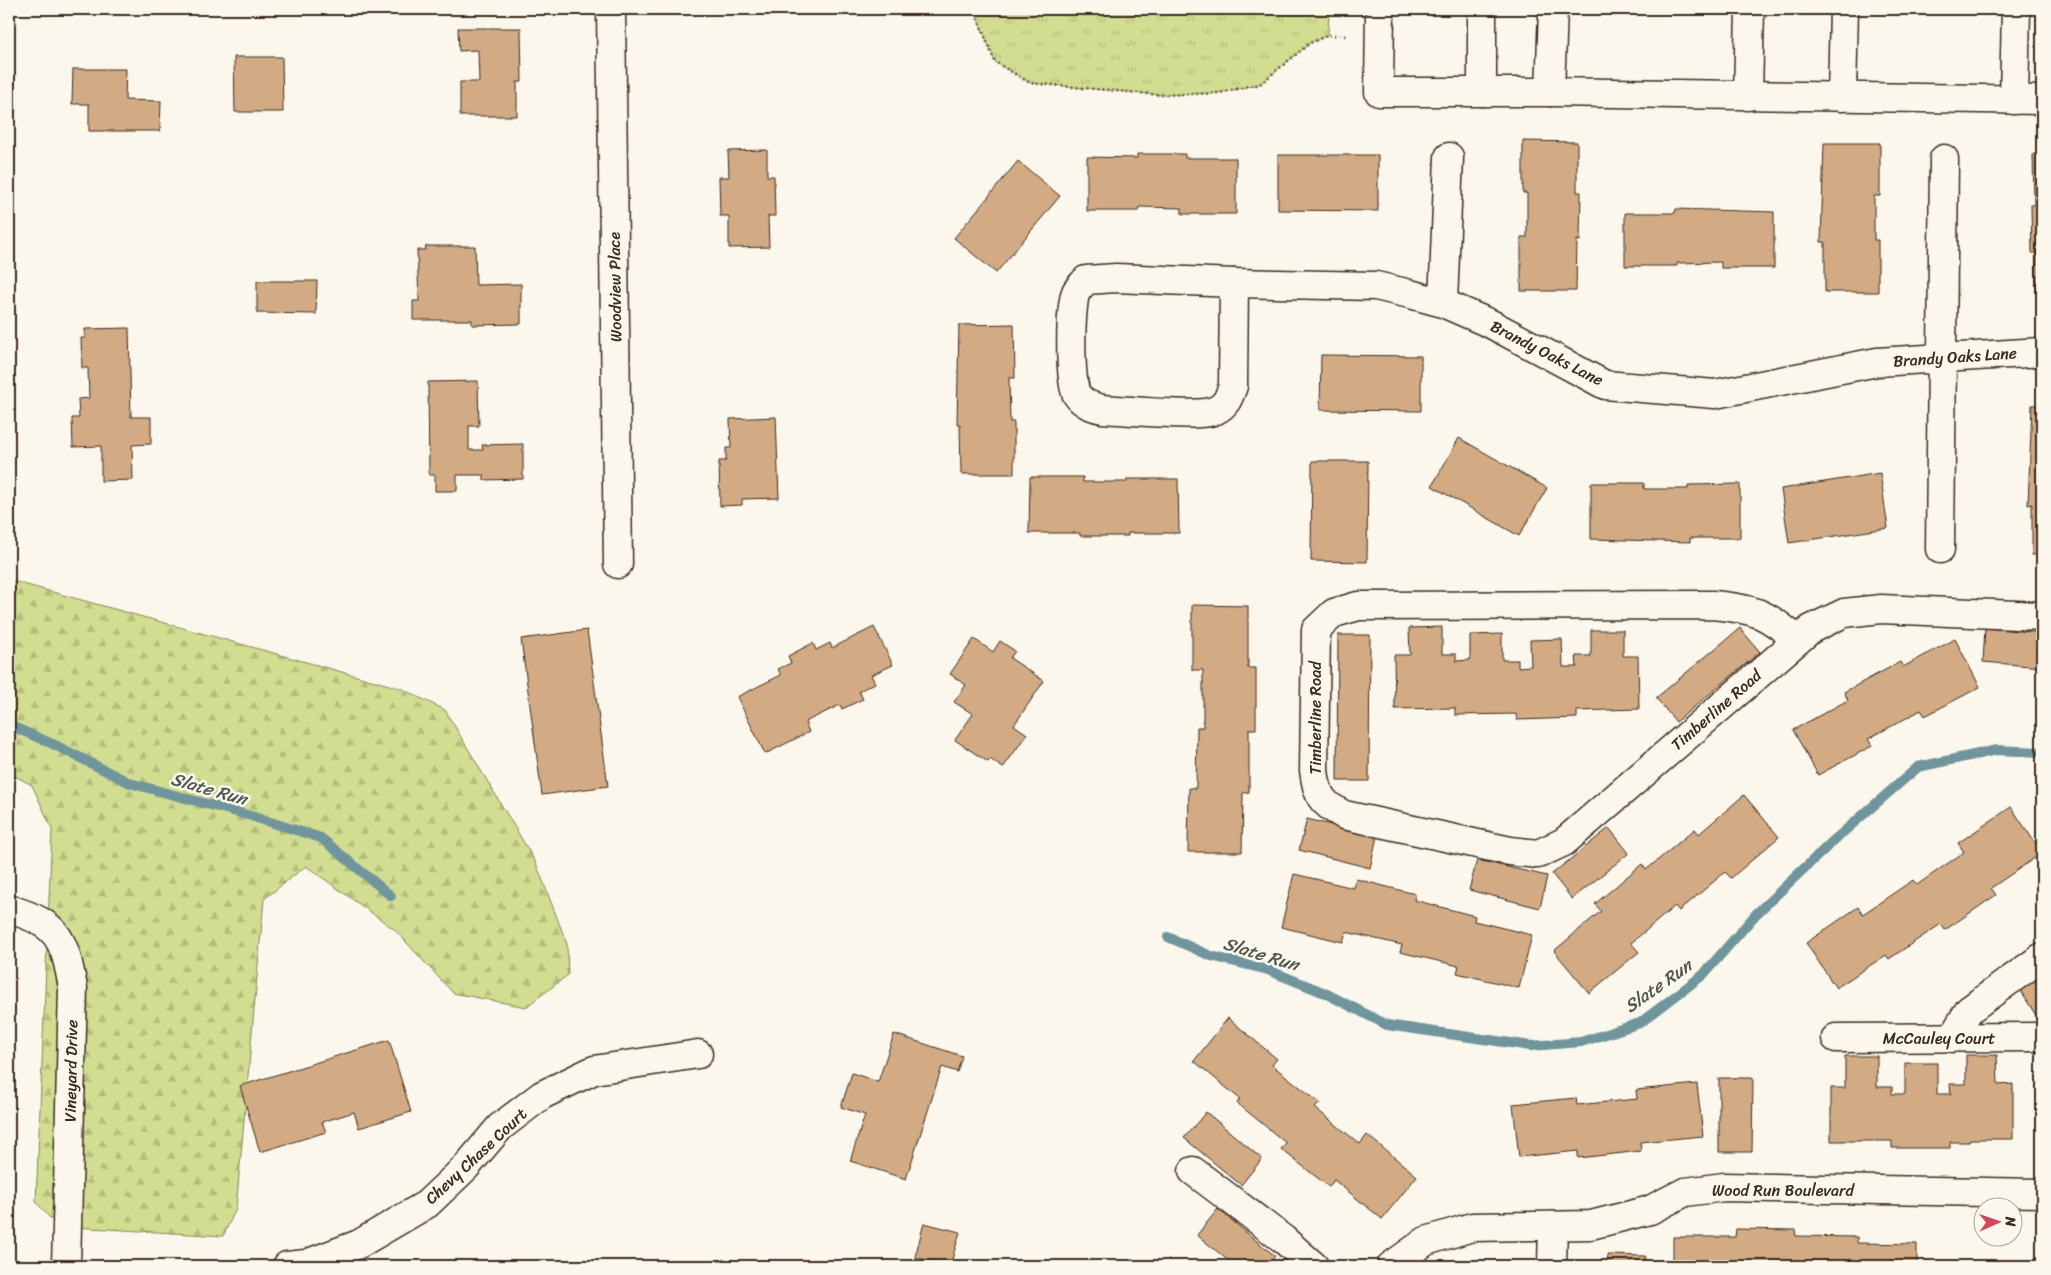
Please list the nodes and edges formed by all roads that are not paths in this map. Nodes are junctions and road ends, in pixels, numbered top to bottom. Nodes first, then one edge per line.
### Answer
1 (612, 9) edge
2 (1380, 9) edge
3 (1482, 9) edge
4 (1553, 9) edge
5 (1750, 9) edge
6 (1844, 9) edge
7 (2016, 9) edge
8 (1482, 92) junction
9 (1550, 92) junction
10 (1748, 96) junction
11 (1842, 97) junction
12 (2014, 100) junction
13 (2042, 100) edge
14 (1449, 157) dead end
15 (1944, 159) dead end
16 (1234, 283) junction
17 (1443, 303) junction
18 (2042, 352) edge
19 (1942, 358) junction
20 (1940, 549) dead end
21 (618, 564) dead end
22 (2042, 616) edge
23 (1797, 640) junction
24 (9, 909) edge
25 (2042, 957) edge
26 (2042, 1037) edge
27 (1836, 1038) dead end
28 (1952, 1038) junction
29 (698, 1054) dead end
30 (1193, 1171) dead end
31 (2042, 1193) edge
32 (1553, 1226) junction
33 (66, 1266) edge
34 (286, 1266) edge
35 (1314, 1266) edge
36 (1391, 1266) edge
37 (1552, 1266) edge

1 - 21 street, Woodview Place
2 - 8 street
3 - 8 street
4 - 9 street
5 - 10 street
6 - 11 street
7 - 12 street
8 - 9 street
9 - 10 street
10 - 11 street
11 - 12 street
12 - 13 street
14 - 17 street
15 - 19 street
16 - 16 street, Brandy Oaks Lane
16 - 17 street, Brandy Oaks Lane
17 - 19 street, Brandy Oaks Lane
18 - 19 street, Brandy Oaks Lane
19 - 20 street
22 - 23 street, Timberline Road
23 - 23 street, Timberline Road
24 - 33 street, Vineyard Drive
25 - 28 street
26 - 28 street, McCauley Court
27 - 28 street, McCauley Court
29 - 34 street, Chevy Chase Court
30 - 35 street
31 - 32 street, Wood Run Boulevard
32 - 36 street, Wood Run Boulevard
32 - 37 street

